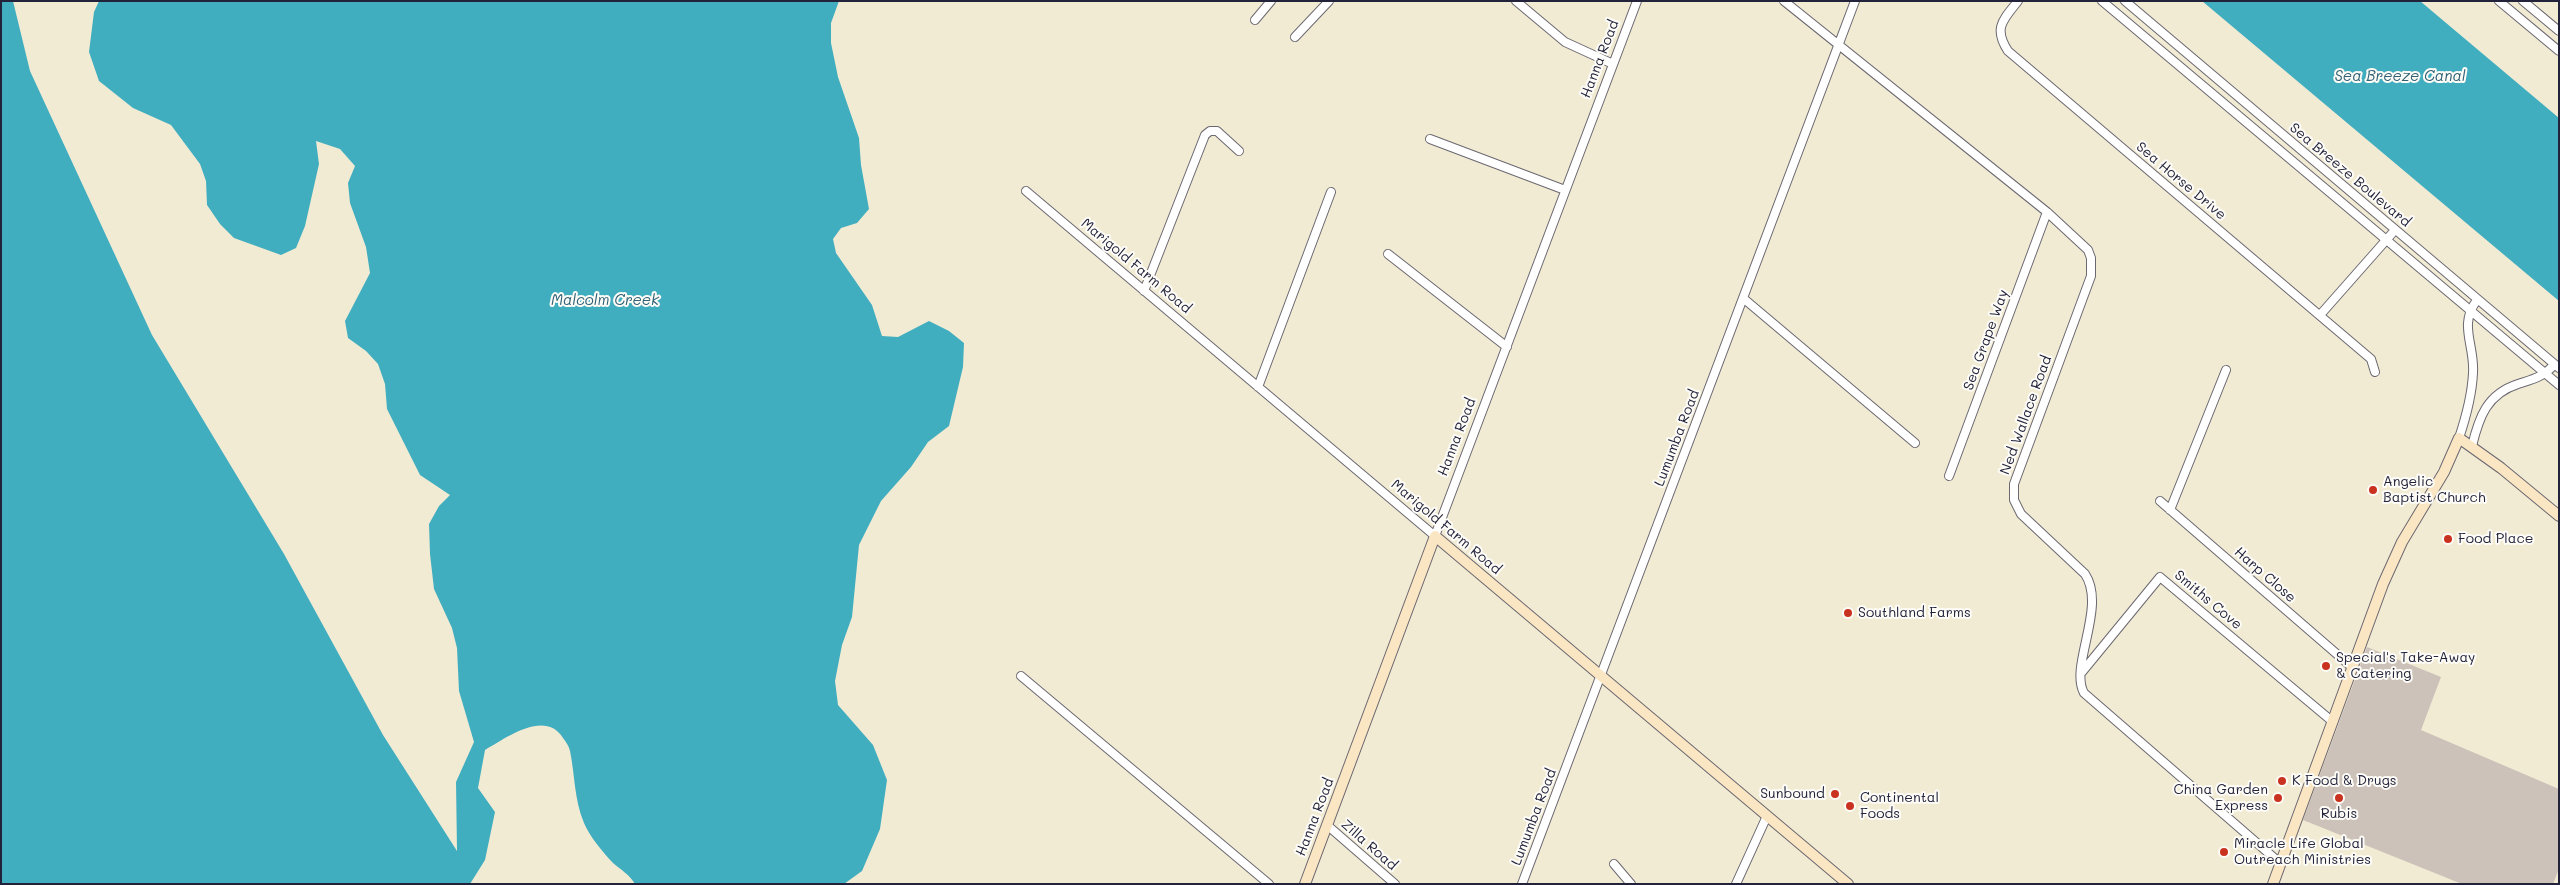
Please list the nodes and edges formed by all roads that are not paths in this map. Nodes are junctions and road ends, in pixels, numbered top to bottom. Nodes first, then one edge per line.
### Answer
1 (1272, 1) edge
2 (1329, 1) edge
3 (1516, 1) edge
4 (1637, 1) edge
5 (1784, 1) edge
6 (1855, 1) edge
7 (2018, 1) edge
8 (2102, 1) edge
9 (2125, 1) edge
10 (2499, 1) edge
11 (2523, 1) edge
12 (1255, 20) dead end
13 (2559, 31) edge
14 (1296, 37) dead end
15 (1838, 45) junction
16 (2559, 51) edge
17 (1613, 64) junction
18 (1430, 139) dead end
19 (1239, 151) dead end
20 (1566, 190) junction
21 (1026, 191) dead end
22 (1331, 192) dead end
23 (2047, 212) junction
24 (2395, 230) junction
25 (2386, 240) junction
26 (1388, 254) dead end
27 (1144, 291) junction
28 (1742, 298) junction
29 (2478, 300) junction
30 (2469, 310) junction
31 (2320, 315) junction
32 (1506, 347) junction
33 (2557, 367) edge
34 (2226, 370) dead end
35 (2375, 372) dead end
36 (2546, 375) junction
37 (2559, 385) edge
38 (1258, 387) junction
39 (2470, 401) junction
40 (2483, 408) junction
41 (2460, 438) junction
42 (1915, 443) dead end
43 (2472, 446) junction
44 (1949, 476) dead end
45 (2160, 500) dead end
46 (2170, 510) junction
47 (2559, 516) edge
48 (1435, 536) junction
49 (2353, 668) junction
50 (2082, 672) junction
51 (1021, 676) dead end
52 (1600, 676) junction
53 (2333, 722) junction
54 (1767, 816) junction
55 (1327, 825) junction
56 (2280, 863) junction
57 (1614, 864) dead end
58 (1269, 884) edge
59 (1305, 884) edge
60 (1395, 884) edge
61 (1522, 884) edge
62 (1631, 884) edge
63 (1736, 884) edge
64 (1848, 884) edge
65 (2273, 884) edge

1 - 12 street
2 - 14 street
3 - 17 street
4 - 17 street, Hanna Road
5 - 15 street, Ned Wallace Road
6 - 15 street, Lumumba Road
7 - 31 street, Sea Horse Drive
8 - 25 street, Sea Breeze Boulevard
9 - 24 street, Sea Breeze Boulevard
10 - 16 street
11 - 13 street
15 - 23 street, Ned Wallace Road
15 - 28 street, Lumumba Road
17 - 20 street, Hanna Road
18 - 20 street
19 - 27 street
20 - 32 street, Hanna Road
21 - 27 street, Marigold Farm Road
22 - 38 street
23 - 44 street, Sea Grape Way
23 - 50 street, Ned Wallace Road
24 - 25 street
24 - 29 street, Sea Breeze Boulevard
25 - 30 street, Sea Breeze Boulevard
25 - 31 street
26 - 32 street
27 - 38 street, Marigold Farm Road
28 - 42 street
28 - 52 street, Lumumba Road
29 - 30 street
29 - 33 street, Sea Breeze Boulevard
30 - 36 street, Sea Breeze Boulevard
30 - 39 street
31 - 35 street, Sea Horse Drive
32 - 48 street, Hanna Road
33 - 36 street
34 - 46 street
36 - 37 street, Sea Breeze Boulevard
36 - 40 street
38 - 48 street, Marigold Farm Road
39 - 40 street
39 - 41 street
40 - 43 street
41 - 43 street
41 - 49 street
43 - 47 street
45 - 46 street, Harp Close
46 - 49 street, Harp Close
48 - 52 street, Marigold Farm Road
48 - 55 street, Hanna Road
49 - 53 street
50 - 53 street, Smiths Cove
50 - 56 street, Ned Wallace Road
51 - 58 street
52 - 54 street, Marigold Farm Road
52 - 61 street, Lumumba Road
53 - 56 street
54 - 63 street
54 - 64 street, Marigold Farm Road
55 - 59 street, Hanna Road
55 - 60 street, Zilla Road
56 - 65 street
57 - 62 street

